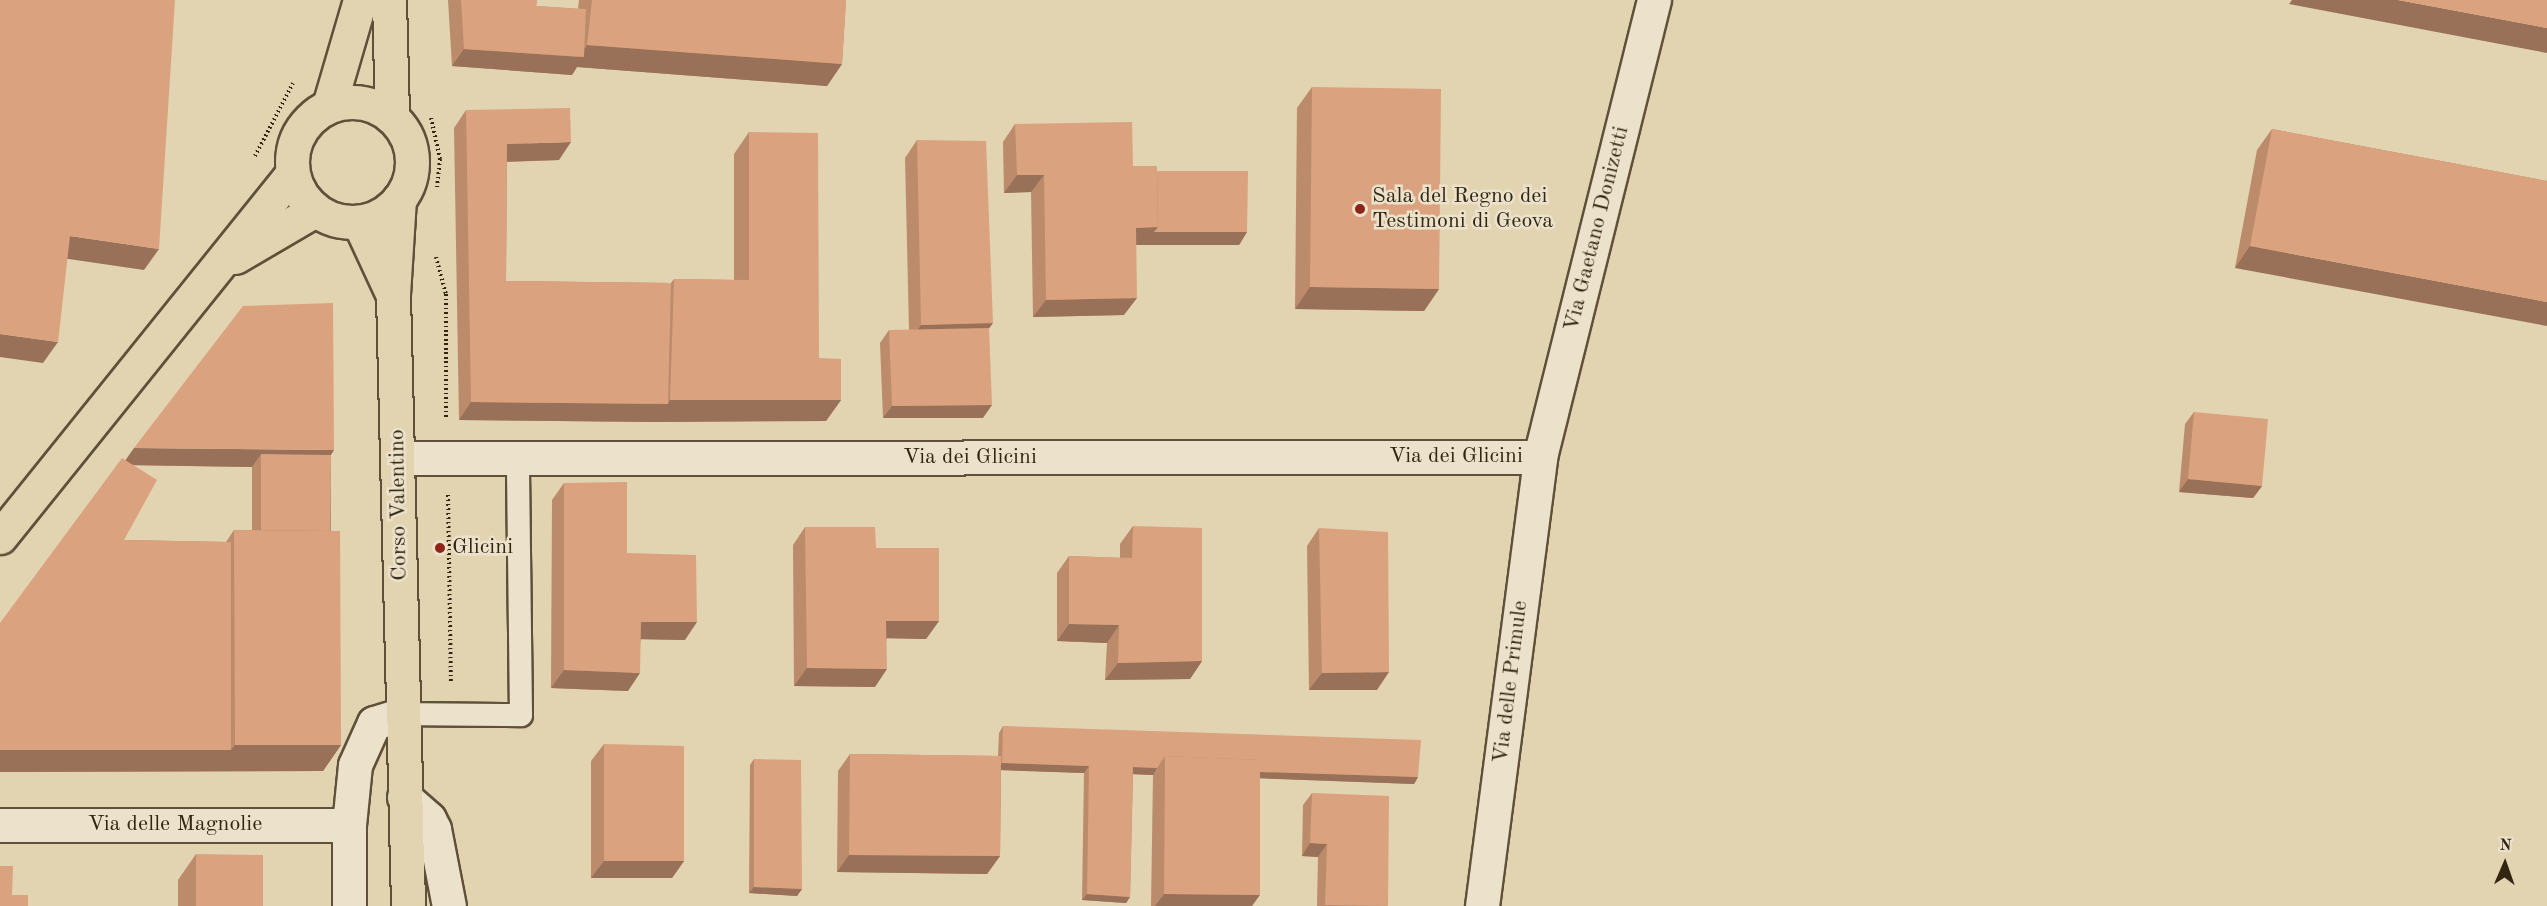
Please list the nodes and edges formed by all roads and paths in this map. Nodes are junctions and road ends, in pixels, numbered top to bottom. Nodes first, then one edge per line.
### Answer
1 (360, 0) edge
2 (388, 0) edge
3 (1654, 0) edge
4 (295, 80) dead end
5 (329, 106) junction
6 (429, 106) dead end
7 (392, 117) junction
8 (251, 162) dead end
9 (292, 174) junction
10 (436, 193) dead end
11 (399, 199) junction
12 (315, 210) junction
13 (359, 222) junction
14 (432, 250) dead end
15 (218, 267) junction
16 (393, 295) junction
17 (1540, 457) junction
18 (399, 458) junction
19 (447, 458) junction
20 (518, 458) junction
21 (0, 537) edge
22 (404, 714) junction
23 (448, 714) junction
24 (404, 797) junction
25 (0, 825) edge
26 (349, 825) junction
27 (349, 906) edge
28 (408, 906) edge
29 (449, 906) edge
30 (1482, 906) edge

1 - 5 main road
2 - 7 main road, Corso Valentino
3 - 17 street, Via Gaetano Donizetti
4 - 8 path
5 - 7 main road
5 - 9 main road
6 - 10 path
7 - 11 main road, Corso Valentino
9 - 12 main road
9 - 15 main road
11 - 13 main road
11 - 16 main road, Corso Valentino
12 - 13 main road
12 - 15 main road
13 - 16 main road, Corso Valentino
14 - 19 path
15 - 21 main road
16 - 18 main road, Corso Valentino
17 - 20 street, Via dei Glicini
17 - 30 street, Via delle Primule
18 - 19 street, Via dei Glicini
18 - 22 main road, Corso Valentino
19 - 20 street, Via dei Glicini
19 - 23 path
20 - 23 lane
22 - 23 lane
22 - 24 main road, Corso Valentino
22 - 26 street
24 - 28 main road, Corso Valentino
24 - 29 street
25 - 26 street, Via delle Magnolie
26 - 27 street

